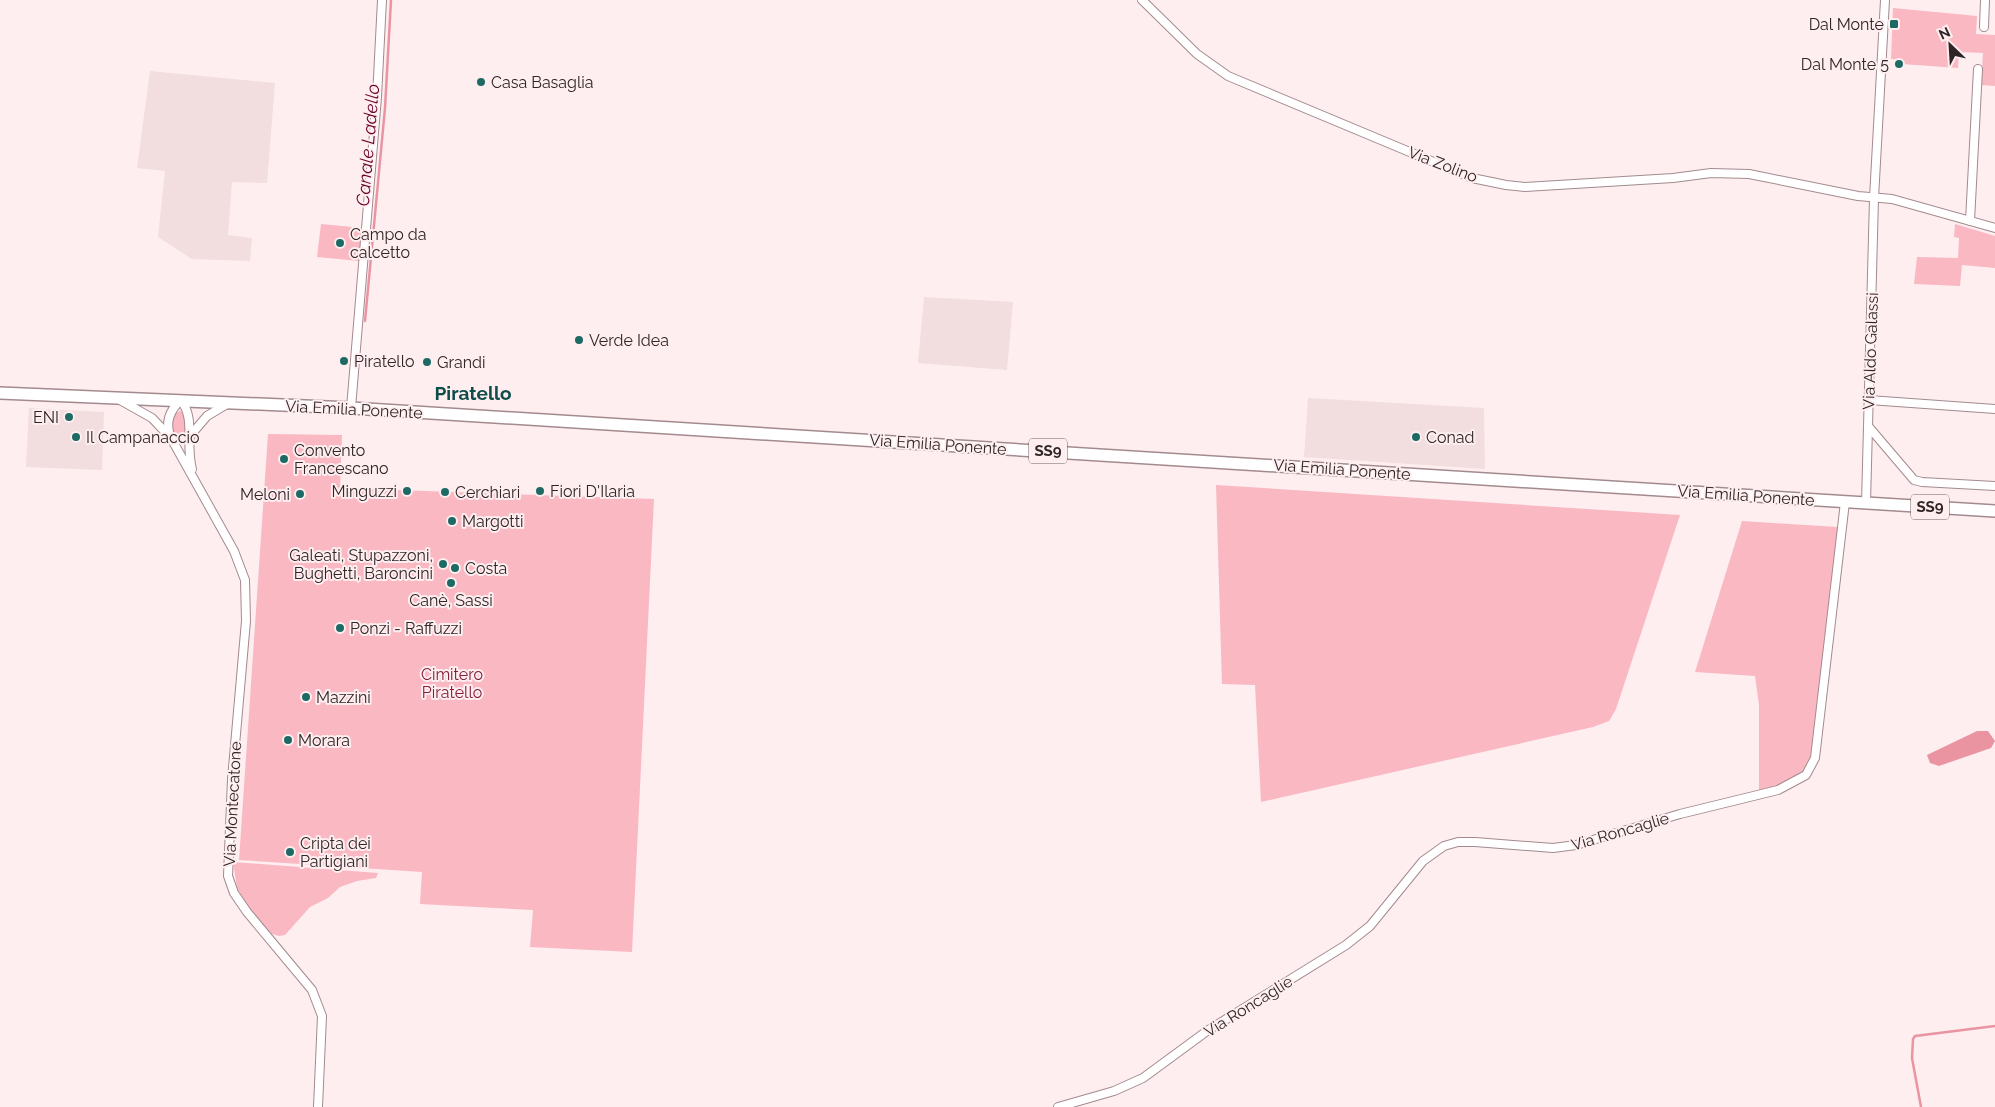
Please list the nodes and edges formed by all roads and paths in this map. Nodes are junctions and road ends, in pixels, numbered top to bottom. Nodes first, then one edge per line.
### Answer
1 (382, 0) edge
2 (1142, 0) edge
3 (1884, 0) edge
4 (1985, 0) edge
5 (1984, 27) dead end
6 (1978, 69) dead end
7 (1874, 198) junction
8 (1970, 221) junction
9 (1995, 228) edge
10 (0, 393) edge
11 (119, 399) junction
12 (180, 400) junction
13 (1869, 400) junction
14 (230, 403) junction
15 (352, 408) junction
16 (1995, 409) edge
17 (1868, 426) junction
18 (171, 438) junction
19 (188, 438) junction
20 (196, 482) junction
21 (1995, 486) edge
22 (1844, 502) junction
23 (1866, 503) junction
24 (1995, 511) edge
25 (318, 1107) edge
26 (1058, 1107) edge

1 - 15 street
2 - 7 street, Via Zolino
3 - 7 street, Via Aldo Galassi
4 - 5 street
6 - 8 street
7 - 8 street, Via Zolino
7 - 13 street, Via Aldo Galassi
8 - 9 street, Via Zolino
10 - 11 main road, Via Emilia Ponente
11 - 12 main road, Via Emilia Ponente
11 - 18 street, Via Montecatone
12 - 14 main road, Via Emilia Ponente
12 - 18 street, Via Montecatone
12 - 19 street, Via Montecatone
13 - 16 street
13 - 17 street, Via Aldo Galassi
14 - 15 main road, Via Emilia Ponente / SS9
14 - 19 street
15 - 22 main road, Via Emilia Ponente / SS9
17 - 21 street
17 - 23 street, Via Aldo Galassi
18 - 20 street, Via Montecatone
19 - 20 street, Via Montecatone
20 - 25 street, Via Montecatone
22 - 23 main road, Via Emilia Ponente / SS9
22 - 26 street, Via Roncaglie
23 - 24 main road, Via Emilia Ponente / SS9

